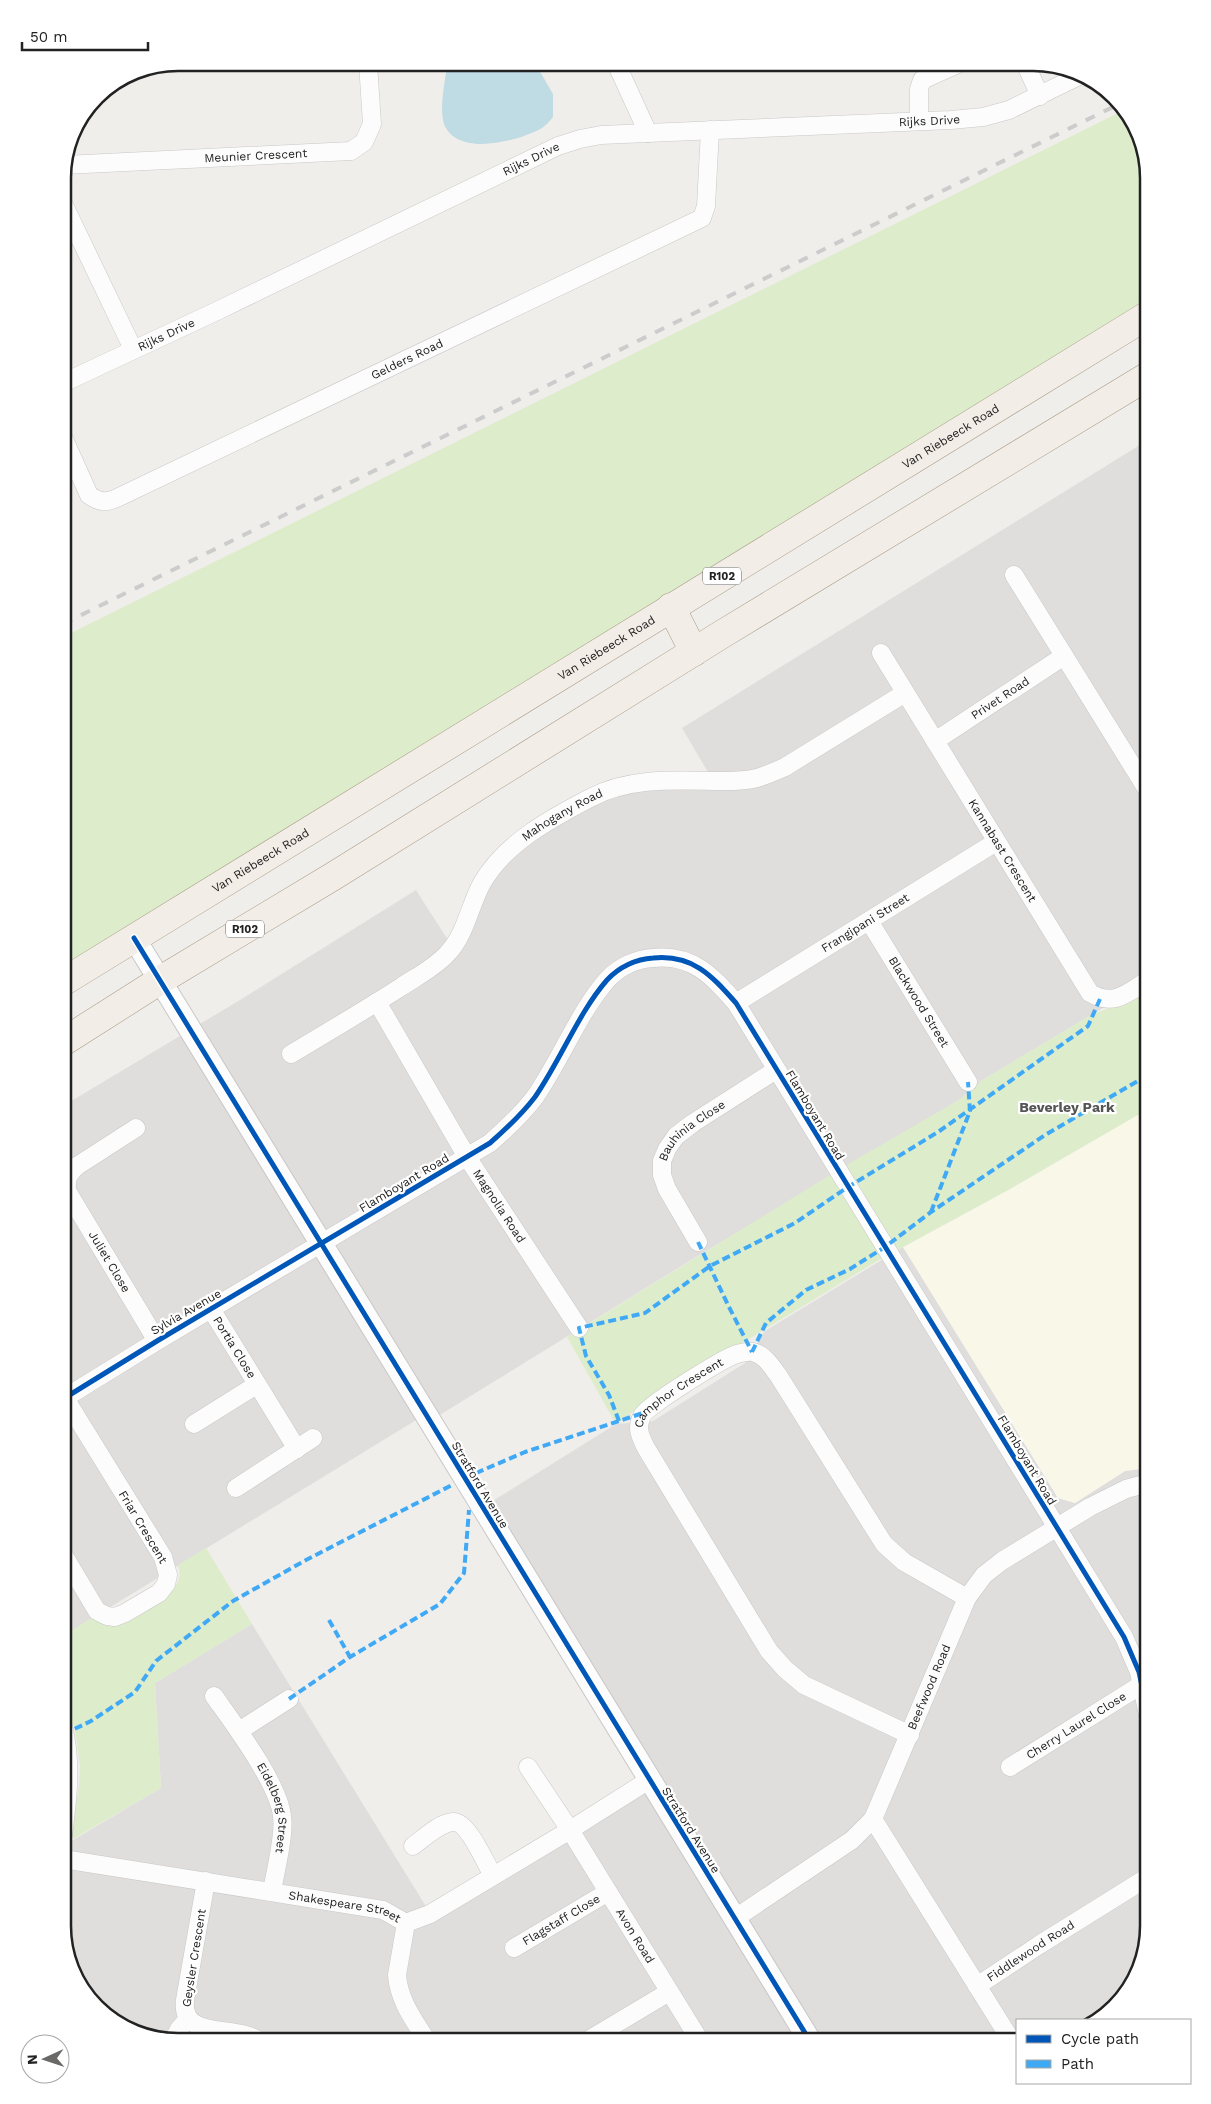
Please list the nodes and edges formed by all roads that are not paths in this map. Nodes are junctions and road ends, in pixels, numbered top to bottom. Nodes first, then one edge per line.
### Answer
1 (369, 71) edge
2 (620, 71) edge
3 (942, 71) edge
4 (1028, 71) edge
5 (1073, 79) edge
6 (1040, 96) junction
7 (919, 121) junction
8 (710, 130) junction
9 (648, 133) junction
10 (72, 164) edge
11 (71, 239) edge
12 (1140, 320) edge
13 (133, 349) junction
14 (71, 379) edge
15 (1140, 381) edge
16 (71, 455) edge
17 (1014, 575) dead end
18 (670, 607) junction
19 (694, 652) junction
20 (881, 654) dead end
21 (1064, 656) junction
22 (905, 692) junction
23 (935, 741) junction
24 (1140, 778) edge
25 (996, 842) junction
26 (869, 922) junction
27 (134, 938) junction
28 (71, 977) edge
29 (159, 981) junction
30 (1140, 985) edge
31 (377, 1002) junction
32 (736, 1003) junction
33 (71, 1037) edge
34 (291, 1054) dead end
35 (776, 1070) junction
36 (968, 1082) dead end
37 (136, 1128) dead end
38 (468, 1158) junction
39 (71, 1171) edge
40 (71, 1198) edge
41 (698, 1242) dead end
42 (320, 1244) junction
43 (211, 1309) junction
44 (579, 1328) dead end
45 (157, 1341) junction
46 (256, 1385) junction
47 (71, 1392) edge
48 (71, 1410) edge
49 (194, 1424) dead end
50 (313, 1438) dead end
51 (297, 1449) junction
52 (1140, 1485) edge
53 (236, 1488) dead end
54 (1057, 1528) junction
55 (71, 1569) edge
56 (968, 1598) junction
57 (1140, 1680) edge
58 (1140, 1685) edge
59 (214, 1696) dead end
60 (289, 1699) dead end
61 (238, 1731) junction
62 (910, 1735) junction
63 (528, 1767) dead end
64 (1010, 1767) dead end
65 (649, 1780) junction
66 (873, 1819) junction
67 (570, 1830) junction
68 (413, 1846) dead end
69 (71, 1860) edge
70 (493, 1876) junction
71 (206, 1882) junction
72 (1140, 1882) edge
73 (272, 1892) junction
74 (608, 1892) junction
75 (734, 1918) junction
76 (406, 1923) junction
77 (514, 1948) dead end
78 (977, 1986) junction
79 (669, 1992) junction
80 (188, 2019) junction
81 (177, 2033) edge
82 (235, 2033) edge
83 (422, 2033) edge
84 (600, 2033) edge
85 (695, 2033) edge
86 (804, 2033) edge
87 (1007, 2033) edge

1 - 10 street, Meunier Crescent
2 - 9 street
3 - 7 street
4 - 6 street
5 - 6 street, Rijks Drive
6 - 7 street, Rijks Drive
7 - 8 street, Rijks Drive
8 - 9 street, Rijks Drive
8 - 16 street, Gelders Road
9 - 13 street, Rijks Drive
11 - 13 street
12 - 18 main road, Van Riebeeck Road / R102
13 - 14 street, Rijks Drive
15 - 19 main road, R102
17 - 21 street
18 - 19 main road
18 - 27 main road, Van Riebeeck Road / R102
19 - 29 main road, R102
20 - 22 street, Kannabast Crescent
21 - 23 street, Privet Road
21 - 24 street
22 - 23 street, Kannabast Crescent
22 - 31 street, Mahogany Road
23 - 25 street, Kannabast Crescent
25 - 26 street, Frangipani Street
25 - 30 street, Kannabast Crescent
26 - 32 street, Frangipani Street
26 - 36 street, Blackwood Street
27 - 28 main road, Van Riebeeck Road / R102
27 - 29 street, Stratford Avenue
29 - 33 main road, R102
29 - 42 street, Stratford Avenue
31 - 34 street, Mahogany Road
31 - 38 street, Magnolia Road
32 - 35 street, Flamboyant Road
32 - 38 street, Flamboyant Road
35 - 41 street, Bauhinia Close
35 - 54 street, Flamboyant Road
37 - 39 street, Juliet Close
38 - 42 street, Flamboyant Road
38 - 44 street, Magnolia Road
40 - 45 street, Juliet Close
42 - 43 street, Sylvia Avenue
42 - 65 street, Stratford Avenue
43 - 45 street, Sylvia Avenue
43 - 46 street, Portia Close
45 - 47 street, Sylvia Avenue
46 - 49 street, Portia Close
46 - 51 street, Portia Close
48 - 55 street, Friar Crescent
50 - 51 street
51 - 53 street
52 - 54 street, Beefwood Road
54 - 56 street, Beefwood Road
54 - 57 street, Flamboyant Road
56 - 62 street, Beefwood Road
56 - 62 street, Camphor Crescent
58 - 64 street, Cherry Laurel Close
59 - 61 street, Eidelberg Street
60 - 61 street
61 - 73 street, Eidelberg Street
62 - 66 street, Beefwood Road
63 - 67 street, Avon Road
65 - 67 street, Shakespeare Street
65 - 75 street, Stratford Avenue
66 - 75 street, Beefwood Road
66 - 78 street, Fiddlewood Road
67 - 70 street, Shakespeare Street
67 - 74 street, Avon Road
68 - 70 street
69 - 71 street, Shakespeare Street
70 - 76 street, Shakespeare Street
71 - 73 street, Shakespeare Street
71 - 80 street, Geysler Crescent
72 - 78 street, Fiddlewood Road
73 - 76 street, Shakespeare Street
74 - 77 street, Flagstaff Close
74 - 79 street, Avon Road
75 - 86 street, Stratford Avenue
76 - 83 street
78 - 87 street
79 - 84 street
79 - 85 street, Avon Road
80 - 81 street
80 - 82 street, Geysler Crescent

